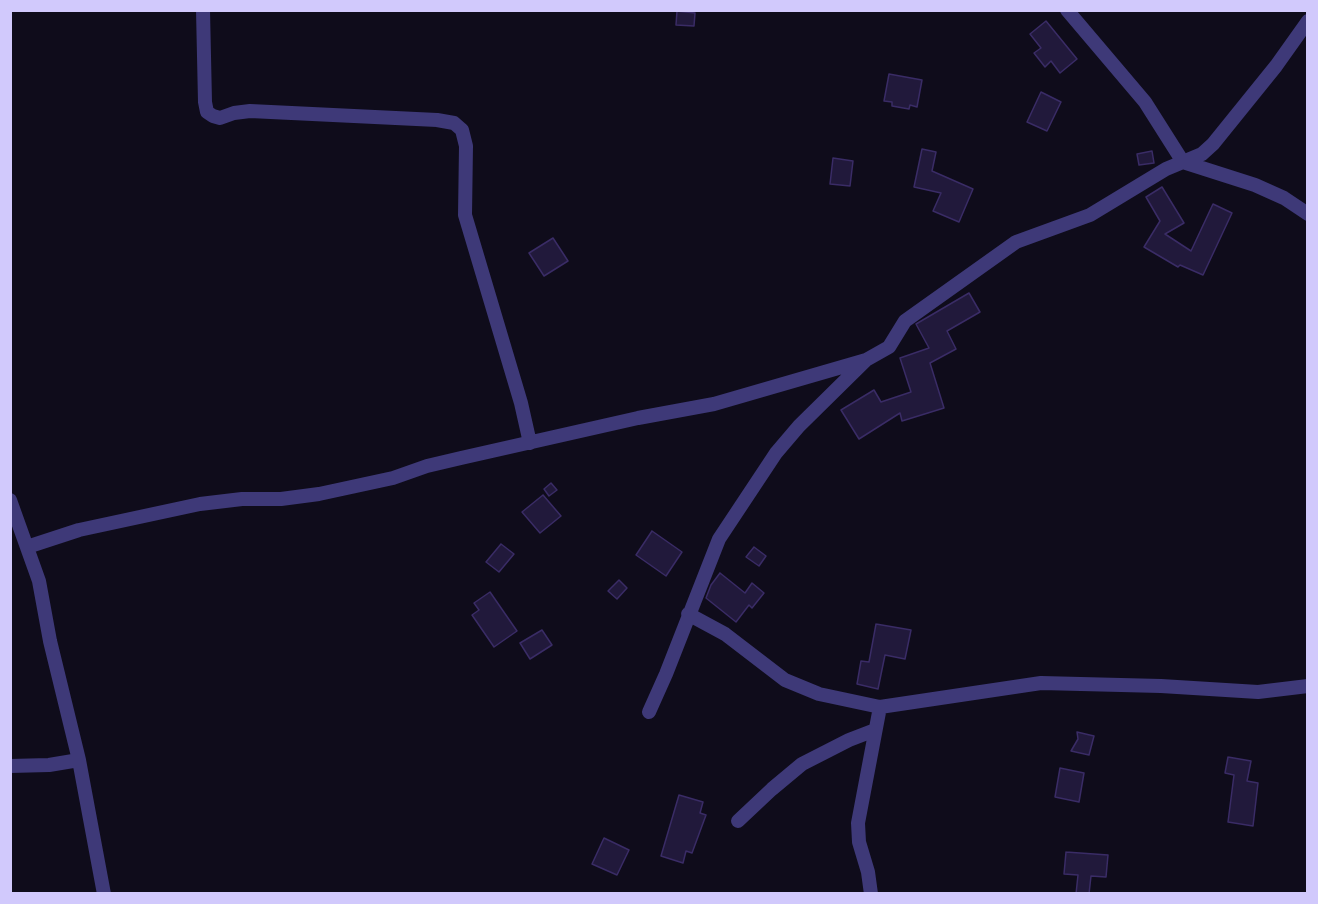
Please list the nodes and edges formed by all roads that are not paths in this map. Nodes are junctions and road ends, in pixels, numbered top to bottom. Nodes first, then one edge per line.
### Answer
1 (203, 10) edge
2 (1067, 10) edge
3 (1308, 21) edge
4 (1183, 162) junction
5 (1308, 214) edge
6 (866, 360) junction
7 (530, 443) junction
8 (10, 500) edge
9 (14, 523) edge
10 (27, 547) junction
11 (688, 614) junction
12 (1308, 687) edge
13 (880, 707) junction
14 (649, 712) dead end
15 (875, 730) junction
16 (79, 760) junction
17 (10, 766) edge
18 (738, 821) dead end
19 (104, 894) edge
20 (871, 894) edge

1 - 7 street
2 - 4 street
3 - 4 street
4 - 5 street
4 - 6 street
6 - 7 street
6 - 11 street
7 - 10 street
8 - 9 street
9 - 10 street
10 - 16 street
11 - 13 street
11 - 14 street
12 - 13 street
13 - 15 street
15 - 18 street
15 - 20 street
16 - 17 street
16 - 19 street

